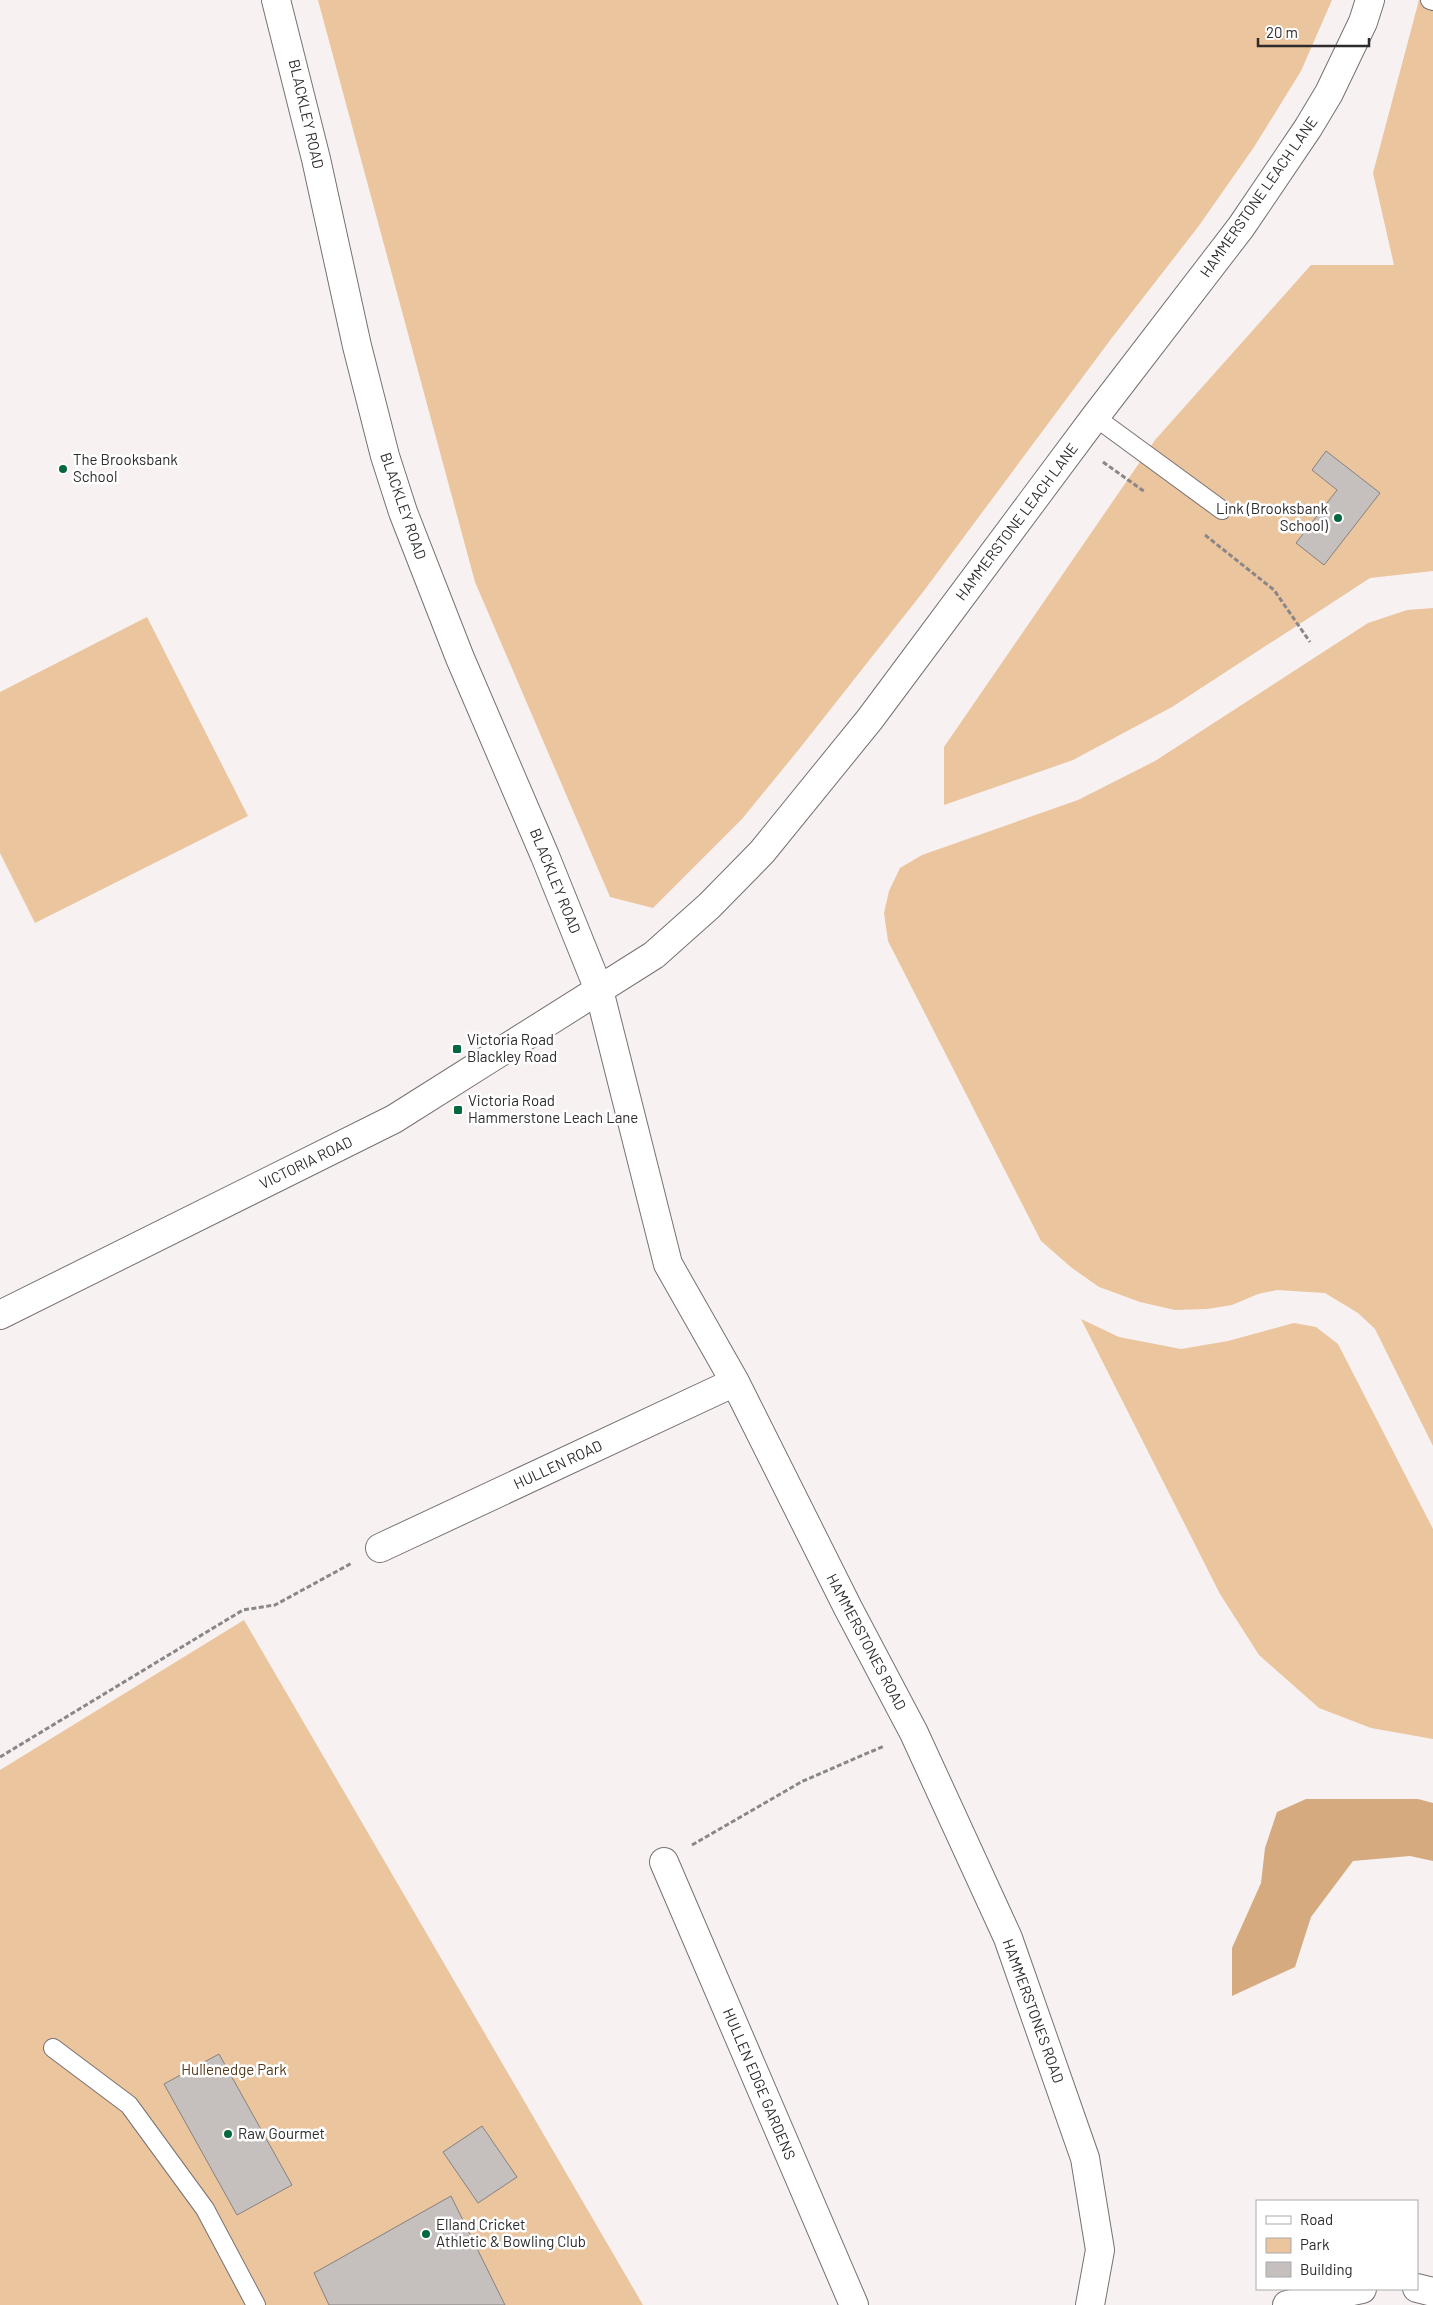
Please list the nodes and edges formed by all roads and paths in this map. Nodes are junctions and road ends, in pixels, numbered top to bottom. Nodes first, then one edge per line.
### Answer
1 (276, 0) edge
2 (1370, 0) edge
3 (1096, 417) junction
4 (1076, 443) junction
5 (1150, 496) dead end
6 (1222, 510) dead end
7 (1204, 534) dead end
8 (1310, 642) dead end
9 (599, 990) junction
10 (0, 1316) edge
11 (735, 1382) junction
12 (380, 1548) joint
13 (914, 1733) junction
14 (0, 1757) edge
15 (664, 1862) joint
16 (53, 2048) dead end
17 (1418, 2288) edge
18 (1358, 2290) edge
19 (1433, 2292) edge
20 (1302, 2304) edge
21 (256, 2305) edge
22 (854, 2305) edge
23 (1092, 2305) edge

1 - 9 street, BLACKLEY ROAD
2 - 3 street, HAMMERSTONE LEACH LANE
3 - 4 street, HAMMERSTONE LEACH LANE
3 - 6 lane
4 - 5 path
4 - 9 street, HAMMERSTONE LEACH LANE
7 - 8 path
9 - 10 street, VICTORIA ROAD
9 - 11 street, HAMMERSTONES ROAD
11 - 12 street, HULLEN ROAD
11 - 13 street, HAMMERSTONES ROAD
12 - 14 path
13 - 15 path
13 - 23 street, HAMMERSTONES ROAD
15 - 22 street, HULLEN EDGE GARDENS
16 - 21 lane
17 - 19 street
18 - 20 street

